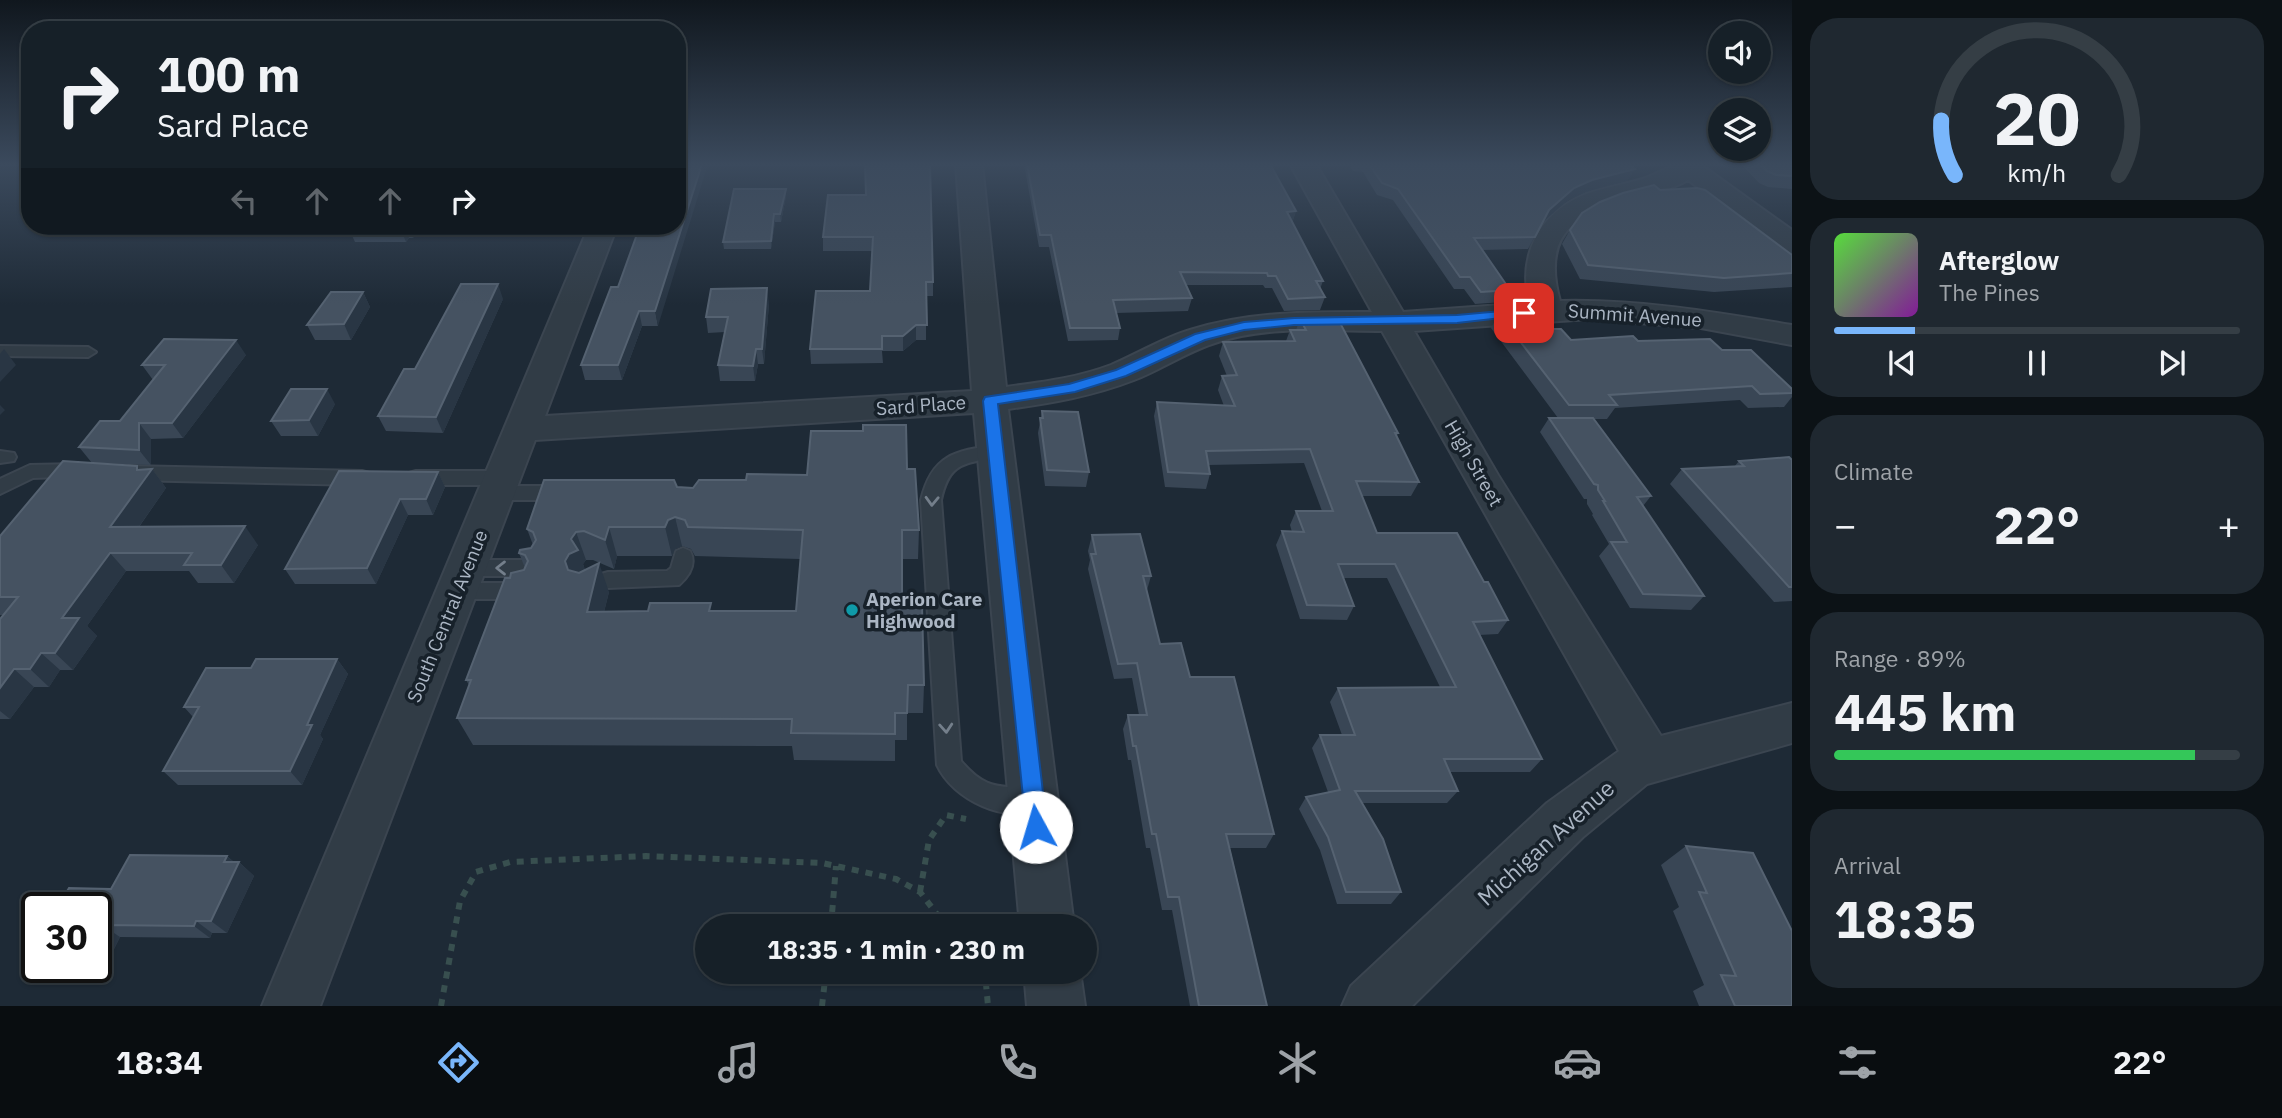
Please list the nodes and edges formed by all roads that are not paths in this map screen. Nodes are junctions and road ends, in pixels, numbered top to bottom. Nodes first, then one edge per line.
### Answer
1 (973, 211) edge
2 (1329, 211) edge
3 (1574, 211) edge
4 (1749, 211) edge
5 (599, 235) edge
6 (1792, 244) edge
7 (1547, 311) junction
8 (1392, 322) junction
9 (1792, 335) edge
10 (0, 351) edge
11 (88, 352) dead end
12 (990, 401) junction
13 (522, 429) junction
14 (996, 451) junction
15 (500, 486) junction
16 (0, 487) edge
17 (580, 494) edge
18 (683, 556) dead end
19 (535, 568) edge
20 (462, 580) junction
21 (588, 590) edge
22 (527, 591) edge
23 (1792, 723) edge
24 (1650, 760) junction
25 (1034, 802) junction
26 (1046, 914) edge
27 (1053, 984) edge
28 (291, 1006) edge
29 (1056, 1006) edge
30 (1371, 1006) edge

1 - 12 street
2 - 8 street, High Street
3 - 7 street
4 - 6 street
5 - 13 street, South Central Avenue
7 - 8 street, Summit Avenue
7 - 9 street, Summit Avenue
8 - 12 street, Sard Place
8 - 24 street, High Street
10 - 11 lane
12 - 13 street, Sard Place
12 - 14 street
13 - 15 street, South Central Avenue
14 - 25 street
14 -> 25 lane
15 - 16 lane
15 - 17 lane
15 - 20 street, South Central Avenue
18 - 21 lane
19 -> 20 lane
20 - 22 lane
20 - 28 street, South Central Avenue
23 - 24 street, Michigan Avenue
24 - 30 street, Michigan Avenue
25 - 26 street
27 - 29 street

